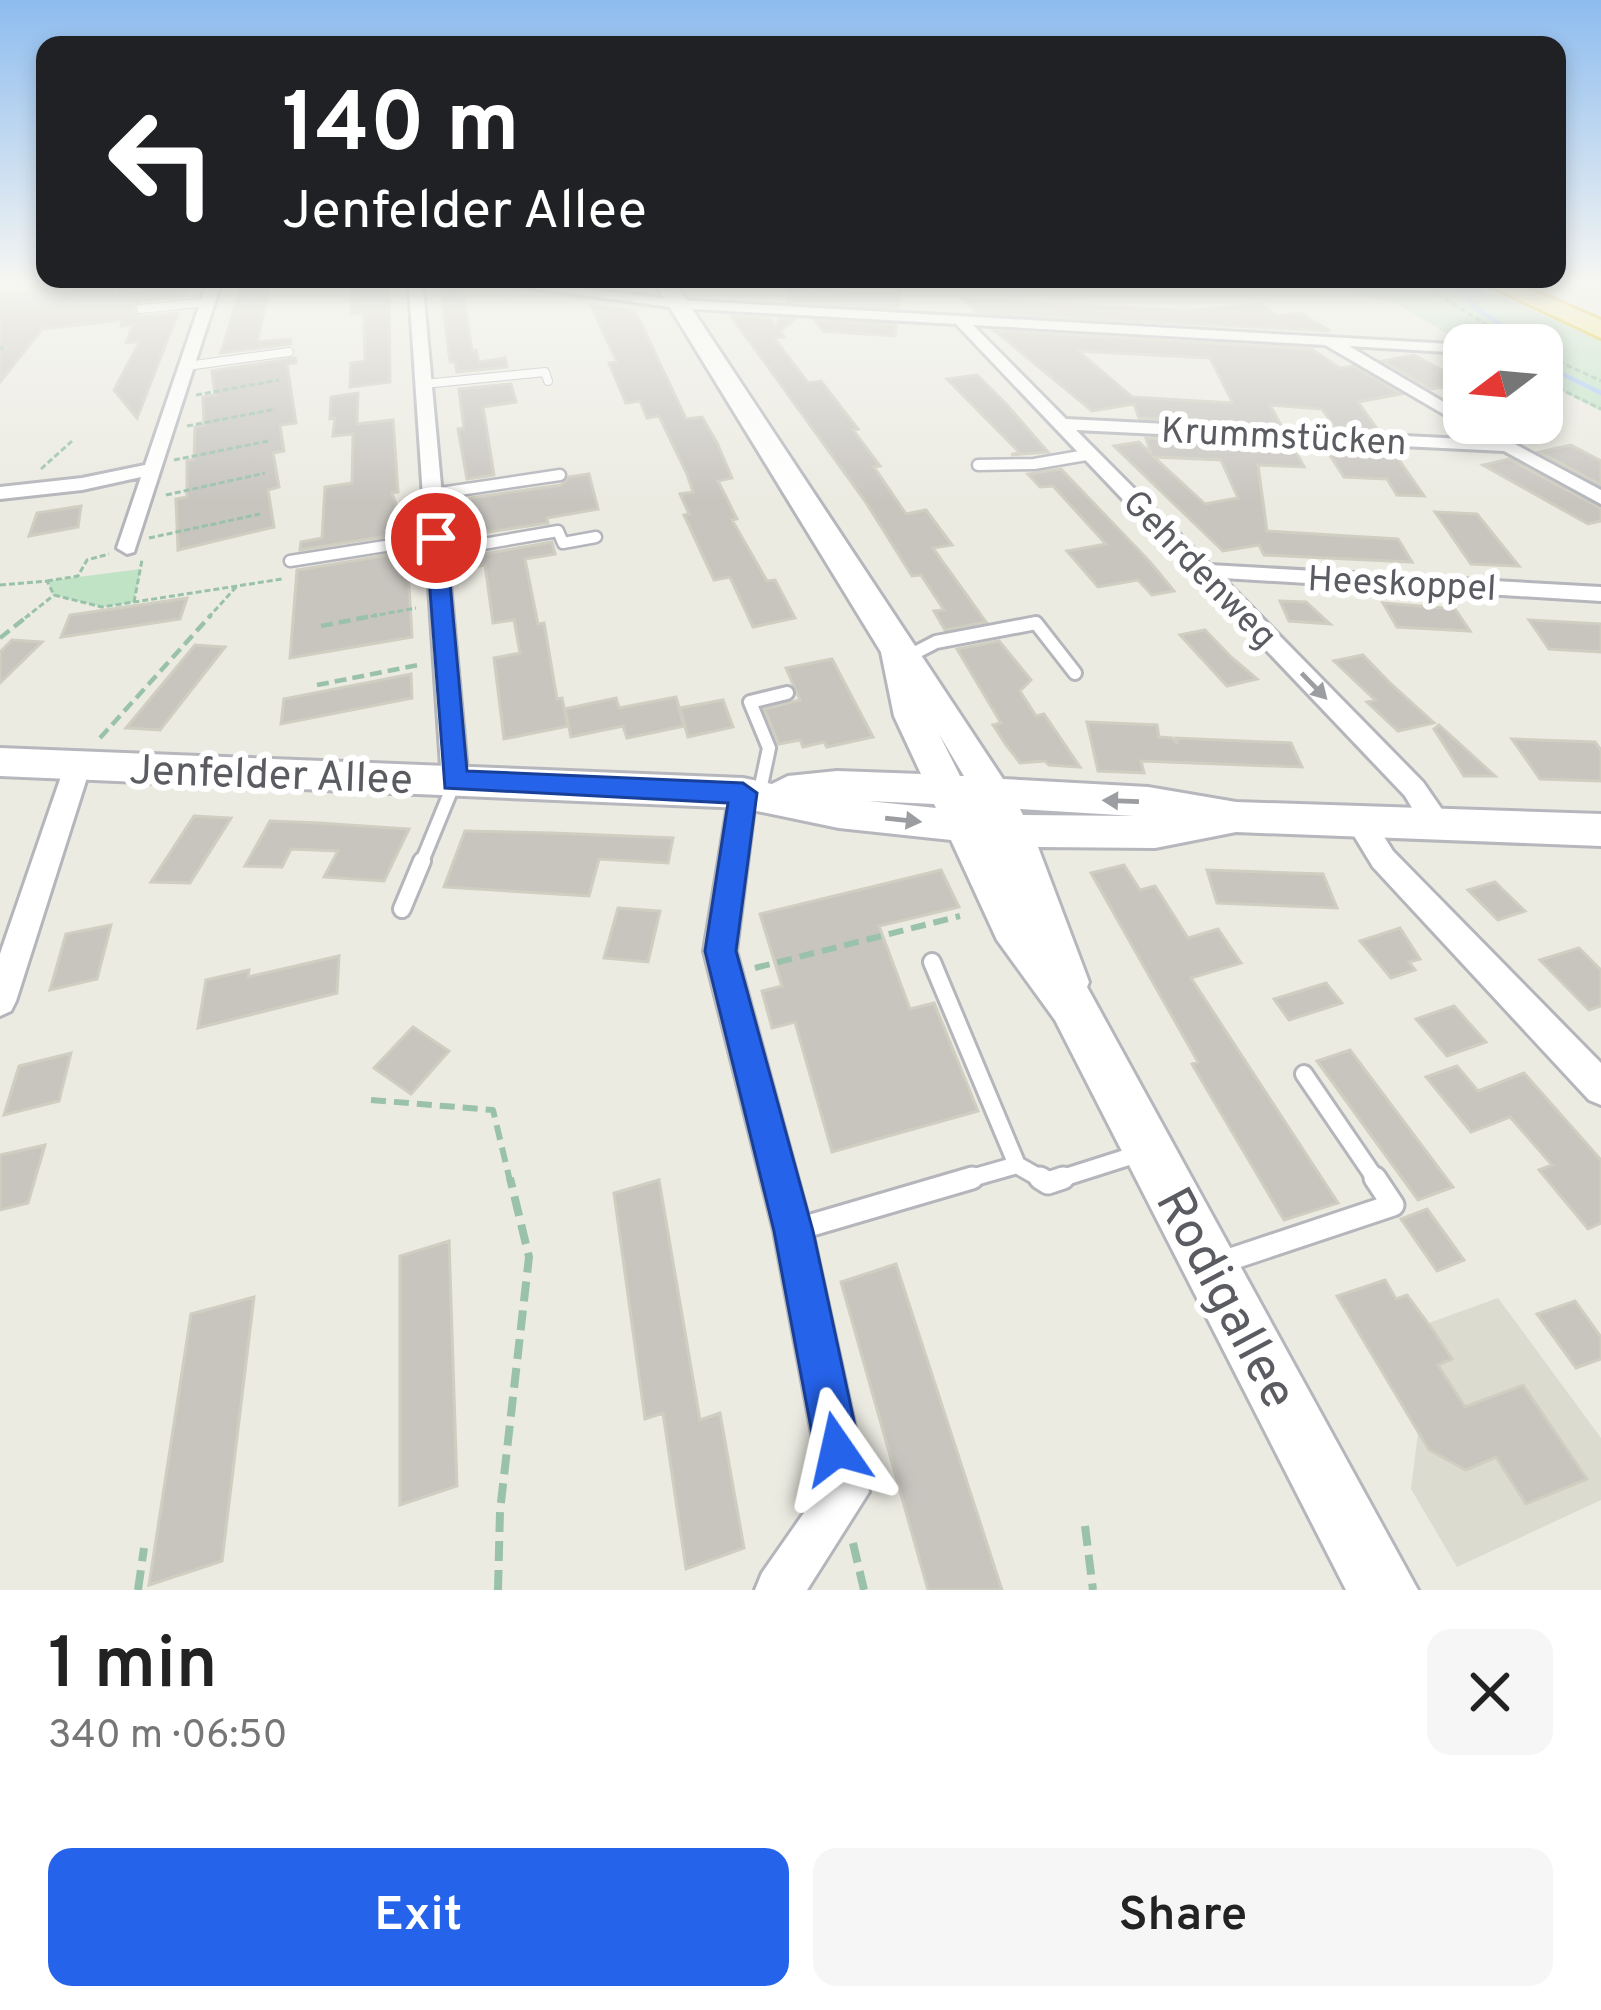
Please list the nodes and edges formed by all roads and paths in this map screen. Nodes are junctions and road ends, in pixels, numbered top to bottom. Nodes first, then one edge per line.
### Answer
1 (191, 354) edge
2 (273, 354) edge
3 (422, 354) edge
4 (709, 354) edge
5 (994, 354) edge
6 (1351, 354) edge
7 (1563, 364) edge
8 (187, 366) junction
9 (279, 380) dead end
10 (548, 381) dead end
11 (1601, 381) edge
12 (424, 384) junction
13 (1563, 390) edge
14 (176, 398) junction
15 (1443, 408) edge
16 (276, 409) dead end
17 (1601, 409) edge
18 (1063, 424) junction
19 (166, 430) junction
20 (72, 441) dead end
21 (268, 441) dead end
22 (1503, 444) edge
23 (1506, 446) junction
24 (1092, 454) junction
25 (978, 465) dead end
26 (154, 466) junction
27 (266, 473) dead end
28 (560, 475) dead end
29 (7, 493) edge
30 (433, 494) junction
31 (1601, 498) edge
32 (142, 500) junction
33 (260, 514) dead end
34 (596, 537) dead end
35 (436, 545) junction
36 (127, 548) joint
37 (290, 561) dead end
38 (1204, 571) junction
39 (281, 579) dead end
40 (47, 581) junction
41 (0, 585) edge
42 (237, 586) junction
43 (1601, 593) edge
44 (54, 596) junction
45 (134, 602) junction
46 (441, 603) junction
47 (321, 626) dead end
48 (0, 638) edge
49 (900, 656) junction
50 (446, 660) junction
51 (1075, 673) dead end
52 (316, 686) dead end
53 (787, 693) dead end
54 (0, 762) edge
55 (78, 765) junction
56 (454, 781) junction
57 (751, 794) junction
58 (980, 810) junction
59 (1359, 821) junction
60 (1438, 824) junction
61 (1601, 830) edge
62 (402, 909) dead end
63 (960, 916) dead end
64 (932, 962) dead end
65 (727, 975) junction
66 (0, 1000) edge
67 (1304, 1074) dead end
68 (1601, 1088) edge
69 (371, 1100) dead end
70 (1150, 1150) junction
71 (1017, 1165) junction
72 (793, 1231) junction
73 (1211, 1266) junction
74 (1085, 1526) dead end
75 (144, 1548) dead end
76 (138, 1590) edge
77 (498, 1590) edge
78 (779, 1590) edge
79 (1093, 1590) edge
80 (1383, 1590) edge

1 - 8 street
2 - 8 lane
3 - 12 street
4 - 49 main road, Rodigallee
5 - 18 street, Gehrdenweg
6 - 15 street
7 - 11 path
8 - 14 street
9 - 14 path
10 - 12 lane
12 - 30 street
13 - 17 path
14 - 19 street
16 - 19 path
18 - 23 street, Krummstücken
18 - 24 street, Gehrdenweg
19 - 26 street
20 - 29 path
21 - 26 path
22 - 23 street
23 - 31 street
24 - 25 lane
24 - 38 street, Gehrdenweg
26 - 29 street
26 - 32 street
27 - 32 path
28 - 30 lane
30 - 35 street
32 - 36 street
33 - 45 path
34 - 35 lane
35 - 37 lane
35 - 46 street
36 - 40 path
38 - 43 street, Heeskoppel
38 -> 60 street, Gehrdenweg
39 - 42 path
40 - 41 path
40 - 44 path
42 - 45 path
42 - 55 path
44 - 45 path
44 - 48 path
46 - 47 path
46 - 50 street
49 - 51 lane
49 - 58 main road, Rodigallee
50 - 52 path
50 - 56 street
53 - 57 lane
54 - 55 main road, Jenfelder Allee
55 - 56 main road, Jenfelder Allee
55 - 66 street
56 - 57 main road, Jenfelder Allee
56 - 62 lane
57 - 58 main road, Jenfelder Allee
57 - 65 street
58 - 59 main road, Jenfelder Allee
58 - 70 main road, Rodigallee
59 - 60 main road, Jenfelder Allee
59 - 68 street
60 - 61 main road, Jenfelder Allee
63 - 65 path
64 - 71 lane
65 - 72 street
67 - 73 lane
69 - 77 path
70 - 71 lane
70 - 73 main road, Rodigallee
71 - 72 lane
72 - 78 street
73 - 80 main road, Rodigallee
74 - 79 path
75 - 76 path

